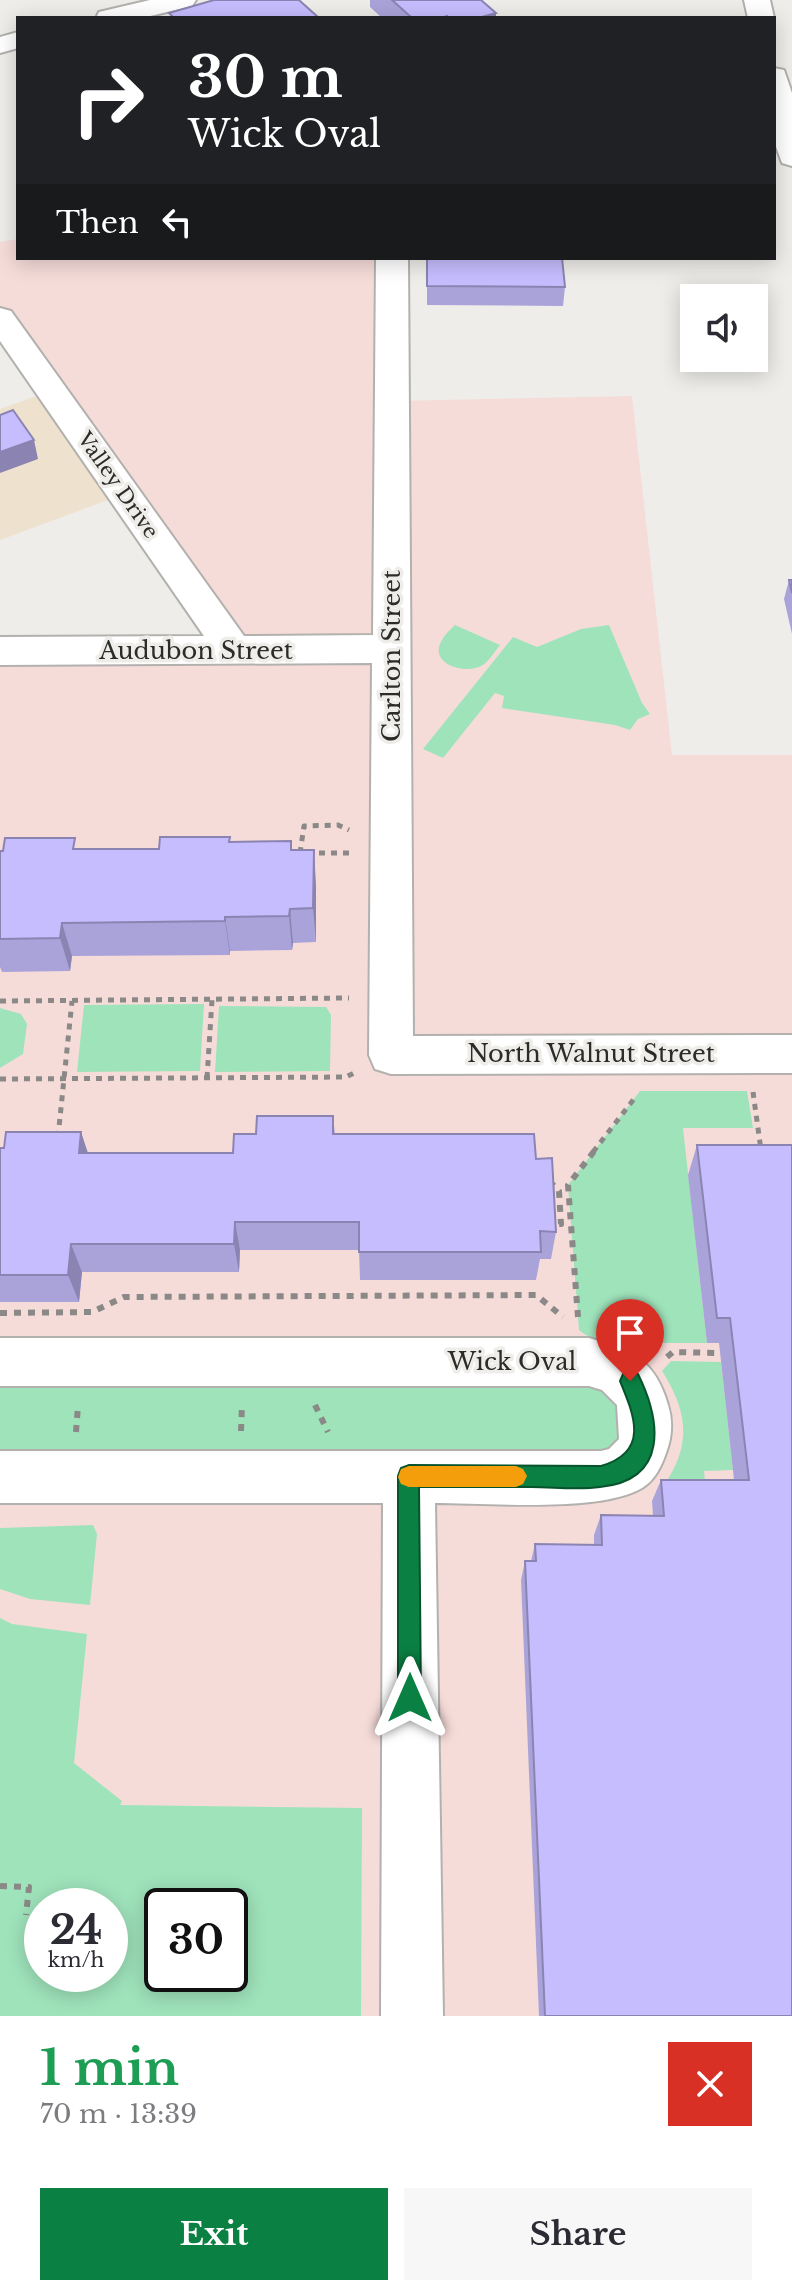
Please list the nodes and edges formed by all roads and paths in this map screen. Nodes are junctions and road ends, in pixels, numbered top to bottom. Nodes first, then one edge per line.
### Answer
1 (183, 0) edge
2 (117, 16) edge
3 (776, 87) edge
4 (786, 144) edge
5 (392, 260) edge
6 (0, 318) edge
7 (392, 649) junction
8 (0, 651) edge
9 (235, 652) junction
10 (352, 834) dead end
11 (285, 853) edge
12 (300, 853) junction
13 (358, 854) dead end
14 (390, 998) junction
15 (212, 1000) junction
16 (0, 1001) edge
17 (72, 1001) junction
18 (792, 1054) edge
19 (391, 1055) junction
20 (64, 1078) junction
21 (207, 1078) junction
22 (0, 1079) edge
23 (640, 1091) dead end
24 (753, 1091) dead end
25 (58, 1139) edge
26 (763, 1158) edge
27 (539, 1170) edge
28 (549, 1224) edge
29 (561, 1224) junction
30 (571, 1224) junction
31 (0, 1313) edge
32 (588, 1348) junction
33 (0, 1362) edge
34 (82, 1362) junction
35 (244, 1362) junction
36 (295, 1362) junction
37 (239, 1476) junction
38 (349, 1476) junction
39 (409, 1476) junction
40 (0, 1477) edge
41 (72, 1477) junction
42 (0, 1886) edge
43 (29, 1888) edge
44 (412, 2016) edge

1 - 2 street
3 - 4 street
5 - 7 street, Carlton Street
6 - 9 street, Valley Drive
7 - 9 street, Audubon Street
7 - 14 street, Carlton Street
8 - 9 street, Audubon Street
10 - 12 path
11 - 12 path
12 - 13 path
14 - 15 path
14 - 19 street, Carlton Street
15 - 17 path
15 - 21 path
16 - 17 path
17 - 20 path
18 - 19 street, North Walnut Street
19 - 21 path
20 - 21 path
20 - 22 path
20 - 25 path
23 - 30 path
24 - 26 path
27 - 29 path
28 - 29 path
29 - 30 path
30 - 32 path
31 - 32 path
32 - 36 street, Wick Oval
32 - 39 street, Wick Oval
33 - 34 street, Wick Oval
34 - 35 street, Wick Oval
34 - 41 path
35 - 36 street, Wick Oval
35 - 37 path
36 - 38 path
37 - 38 street, Wick Oval
37 - 41 street, Wick Oval
38 - 39 street, Wick Oval
39 - 44 street
40 - 41 street, Wick Oval
42 - 43 path

